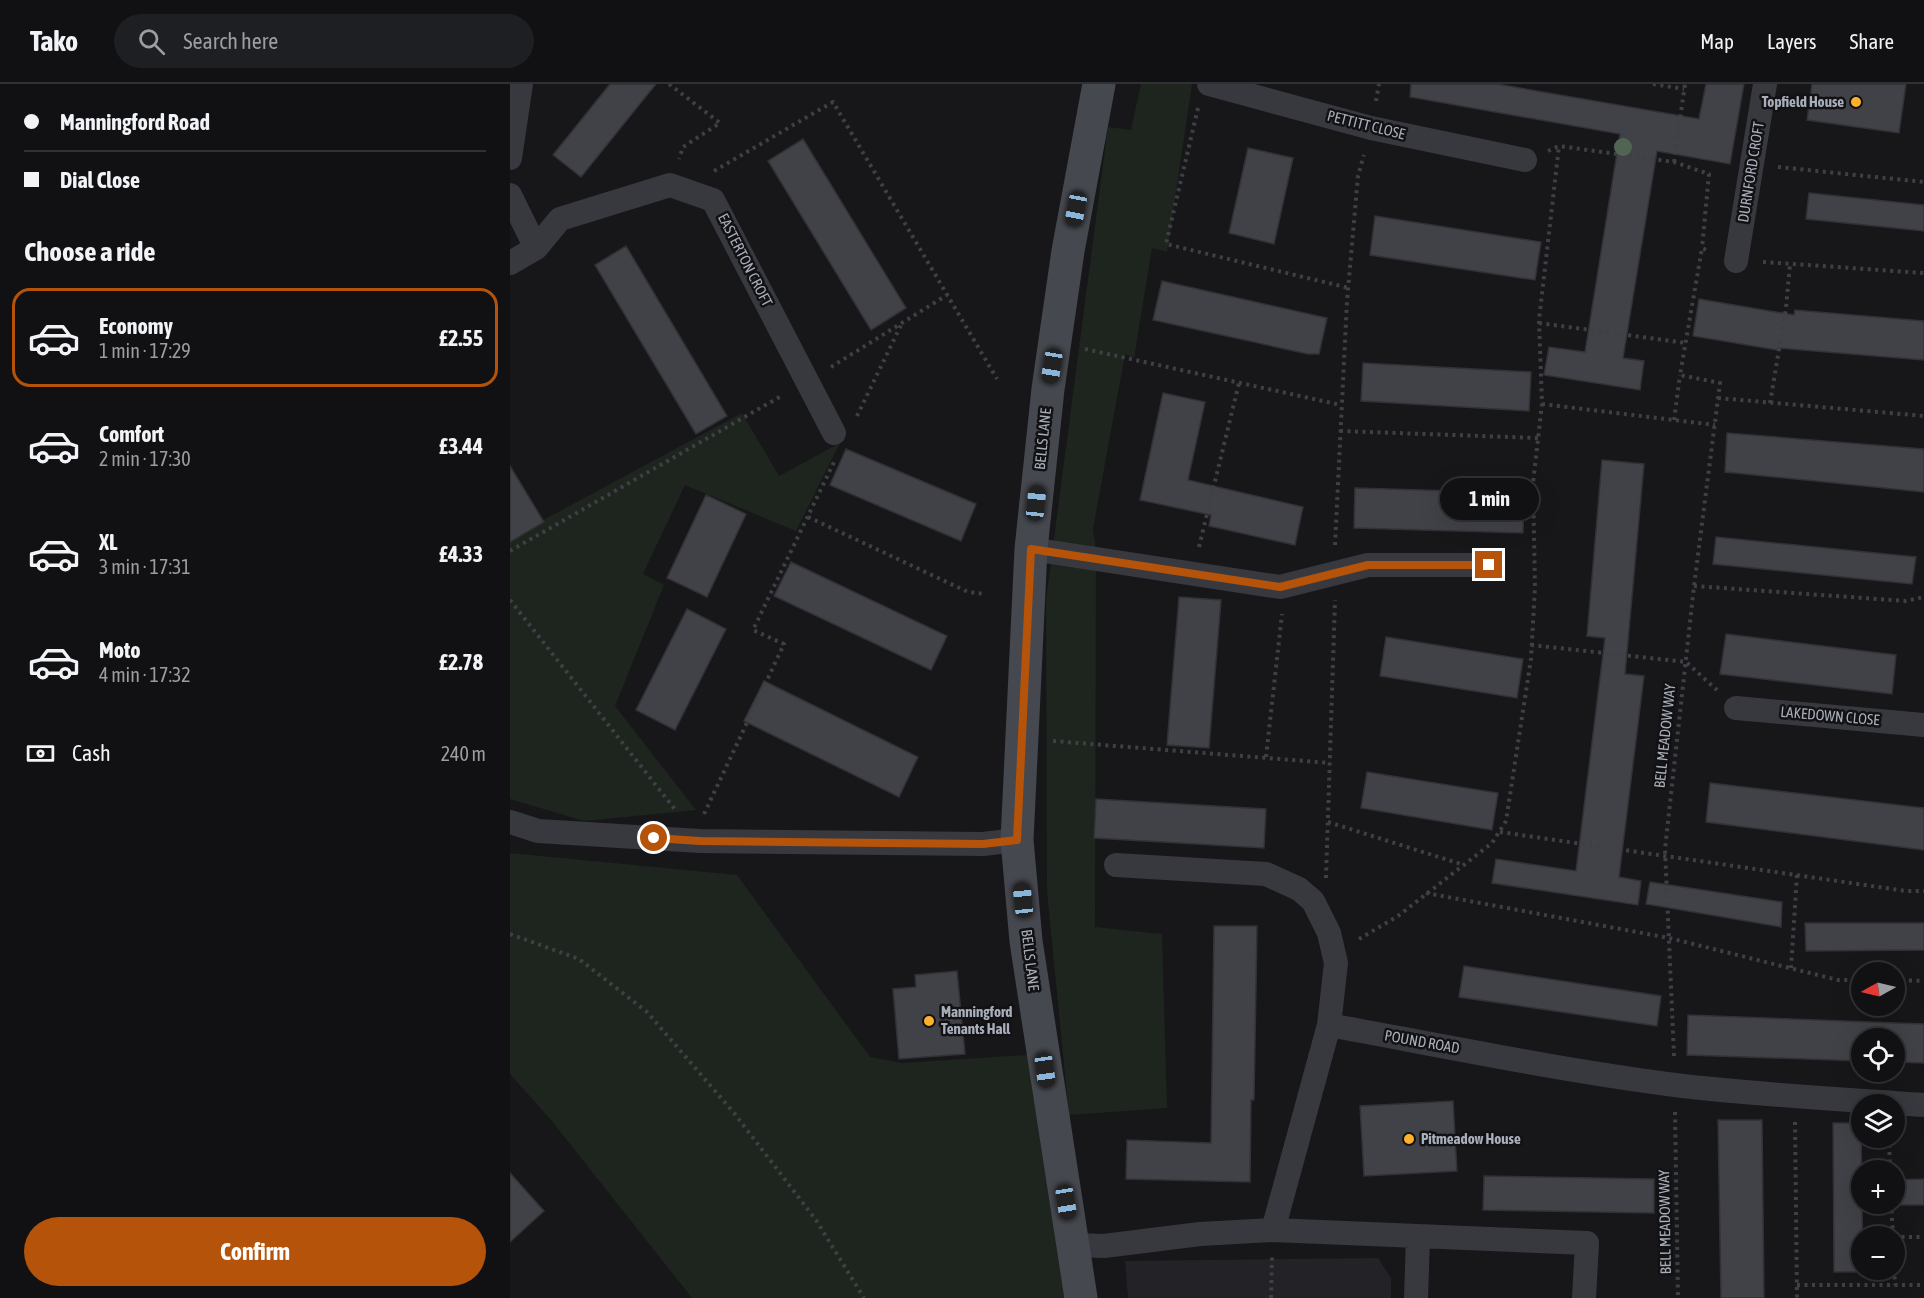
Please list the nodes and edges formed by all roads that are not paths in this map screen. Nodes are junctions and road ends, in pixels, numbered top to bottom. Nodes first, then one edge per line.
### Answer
1 (521, 84) edge
2 (1099, 84) edge
3 (1765, 84) edge
4 (1204, 93) edge
5 (510, 158) edge
6 (1525, 160) road end
7 (510, 195) edge
8 (536, 248) junction
9 (1736, 261) road end
10 (510, 263) edge
11 (837, 442) road end
12 (1031, 549) junction
13 (1489, 565) dead end
14 (1736, 708) road end
15 (1924, 725) edge
16 (510, 822) edge
17 (1017, 840) junction
18 (1116, 865) dead end
19 (1329, 1025) junction
20 (1924, 1105) edge
21 (1273, 1230) junction
22 (1418, 1237) junction
23 (1073, 1245) junction
24 (1081, 1298) edge
25 (1416, 1298) edge
26 (1584, 1298) edge

1 - 5 street
2 - 12 street, BELLS LANE
3 - 9 street, DURNFORD CROFT
4 - 6 street, PETTITT CLOSE
7 - 8 street
8 - 10 street
8 - 11 street, EASTERTON CROFT
12 - 13 street
12 - 17 street, BELLS LANE
14 - 15 street, LAKEDOWN CLOSE
16 - 17 street
17 - 23 street, BELLS LANE
18 - 19 street
19 - 20 street, POUND ROAD
19 - 21 street
21 - 22 street
21 - 23 street
22 - 25 street
22 - 26 street
23 - 24 street, BELLS LANE

